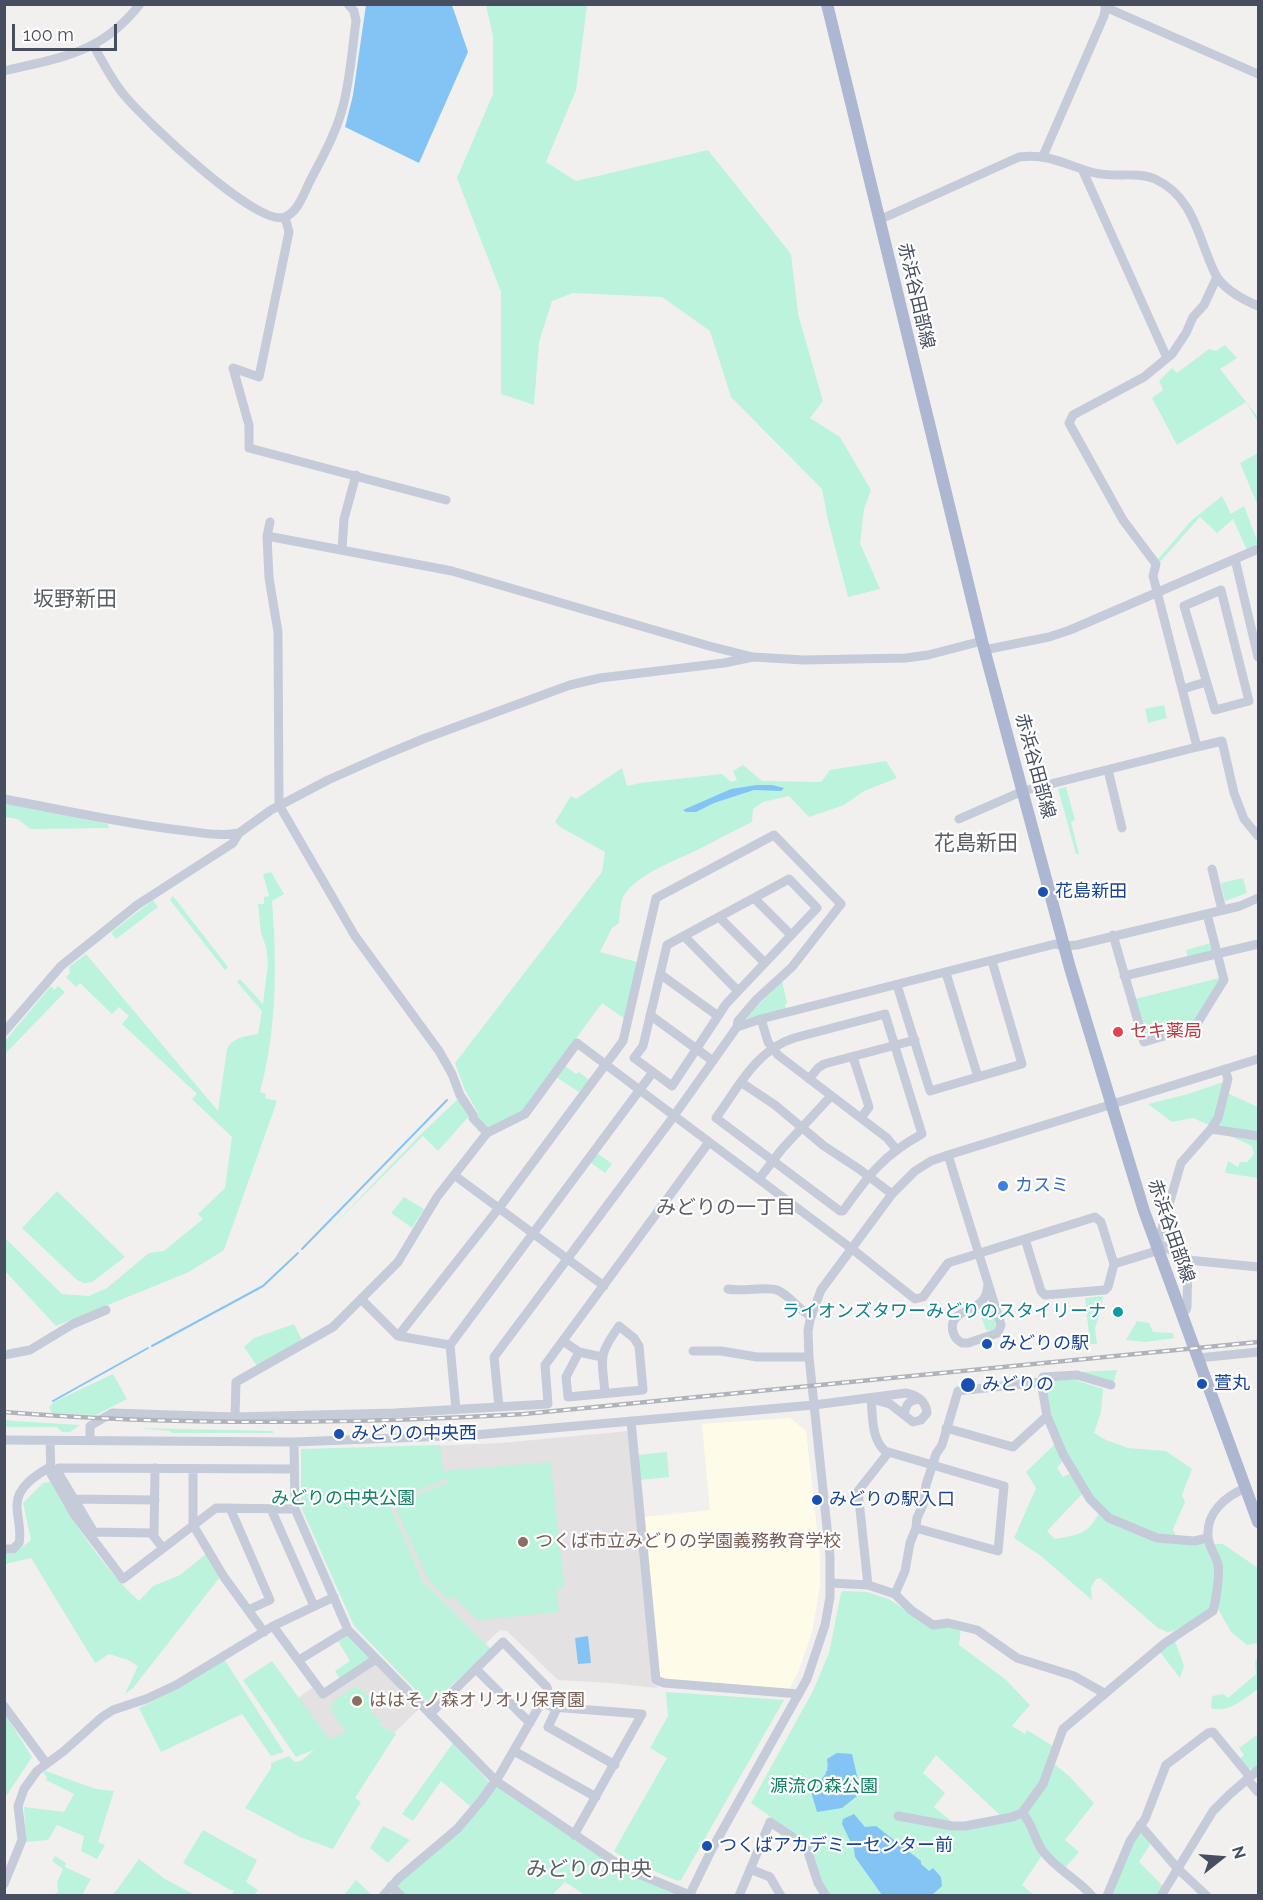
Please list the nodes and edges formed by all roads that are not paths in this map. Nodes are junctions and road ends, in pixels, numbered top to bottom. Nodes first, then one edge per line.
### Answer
1 (140, 4) edge
2 (348, 4) edge
3 (827, 4) edge
4 (1106, 6) edge
5 (94, 46) junction
6 (4, 71) edge
7 (1258, 74) edge
8 (1043, 156) junction
9 (1082, 169) junction
10 (285, 217) junction
11 (879, 220) junction
12 (1217, 276) junction
13 (1258, 306) edge
14 (1167, 358) junction
15 (356, 475) junction
16 (446, 500) dead end
17 (270, 522) dead end
18 (267, 536) junction
19 (342, 549) junction
20 (1258, 549) edge
21 (1235, 559) junction
22 (1158, 592) junction
23 (1251, 623) junction
24 (1232, 627) junction
25 (983, 645) junction
26 (753, 657) junction
27 (1258, 657) edge
28 (1206, 682) junction
29 (1183, 689) junction
30 (1197, 747) junction
31 (1108, 770) junction
32 (1023, 791) junction
33 (4, 798) edge
34 (279, 805) junction
35 (959, 819) dead end
36 (1122, 828) dead end
37 (239, 833) junction
38 (1258, 836) edge
39 (1212, 869) dead end
40 (818, 880) junction
41 (804, 895) junction
42 (754, 898) junction
43 (1258, 898) edge
44 (1222, 910) junction
45 (1207, 914) junction
46 (720, 918) junction
47 (791, 935) junction
48 (684, 936) junction
49 (1113, 936) junction
50 (1258, 944) edge
51 (1064, 946) junction
52 (1218, 954) junction
53 (992, 961) junction
54 (765, 963) junction
55 (946, 973) junction
56 (660, 974) junction
57 (1124, 976) junction
58 (897, 985) junction
59 (738, 991) junction
60 (650, 1015) junction
61 (718, 1016) junction
62 (761, 1019) junction
63 (737, 1027) junction
64 (4, 1032) edge
65 (915, 1040) junction
66 (894, 1046) junction
67 (696, 1049) junction
68 (772, 1049) junction
69 (853, 1057) junction
70 (1258, 1059) edge
71 (713, 1061) junction
72 (605, 1064) junction
73 (1225, 1069) junction
74 (653, 1072) junction
75 (978, 1077) junction
76 (809, 1079) junction
77 (742, 1083) junction
78 (639, 1090) junction
79 (831, 1096) junction
80 (1111, 1105) junction
81 (674, 1116) junction
82 (861, 1118) junction
83 (802, 1128) junction
84 (1211, 1129) junction
85 (487, 1133) junction
86 (1258, 1136) edge
87 (710, 1142) junction
88 (896, 1149) junction
89 (948, 1155) junction
90 (773, 1161) junction
91 (454, 1175) junction
92 (869, 1176) junction
93 (759, 1179) junction
94 (892, 1194) junction
95 (499, 1208) junction
96 (533, 1233) junction
97 (1025, 1239) junction
98 (1157, 1245) junction
99 (851, 1249) junction
100 (978, 1253) junction
101 (568, 1259) junction
102 (1188, 1260) junction
103 (1114, 1264) junction
104 (1258, 1267) edge
105 (988, 1285) junction
106 (604, 1286) junction
107 (728, 1289) dead end
108 (361, 1299) junction
109 (981, 1302) junction
110 (995, 1308) junction
111 (106, 1310) dead end
112 (1181, 1312) junction
113 (811, 1316) junction
114 (398, 1336) junction
115 (563, 1341) junction
116 (450, 1345) junction
117 (693, 1351) dead end
118 (579, 1352) junction
119 (1258, 1352) edge
120 (4, 1355) edge
121 (602, 1357) junction
122 (809, 1357) junction
123 (1198, 1358) junction
124 (1041, 1382) junction
125 (1112, 1385) dead end
126 (605, 1393) junction
127 (871, 1399) junction
128 (920, 1399) junction
129 (814, 1405) junction
130 (499, 1407) junction
131 (456, 1410) junction
132 (904, 1415) junction
133 (1047, 1416) junction
134 (235, 1417) junction
135 (631, 1421) junction
136 (946, 1428) junction
137 (4, 1440) edge
138 (90, 1440) junction
139 (50, 1441) junction
140 (294, 1442) junction
141 (888, 1453) junction
142 (932, 1466) junction
143 (50, 1467) junction
144 (155, 1468) junction
145 (193, 1469) junction
146 (294, 1469) junction
147 (1251, 1492) edge
148 (74, 1500) junction
149 (155, 1500) junction
150 (230, 1508) junction
151 (271, 1509) junction
152 (295, 1509) junction
153 (1258, 1522) edge
154 (193, 1525) junction
155 (916, 1528) junction
156 (154, 1536) junction
157 (1208, 1538) junction
158 (163, 1548) junction
159 (4, 1549) edge
160 (831, 1583) junction
161 (868, 1585) junction
162 (895, 1594) junction
163 (334, 1597) junction
164 (314, 1606) junction
165 (248, 1610) junction
166 (273, 1626) junction
167 (348, 1630) junction
168 (264, 1632) junction
169 (376, 1659) junction
170 (299, 1660) junction
171 (476, 1669) junction
172 (1104, 1693) junction
173 (799, 1694) junction
174 (541, 1702) junction
175 (4, 1706) edge
176 (557, 1708) junction
177 (430, 1714) junction
178 (530, 1723) junction
179 (514, 1751) junction
180 (46, 1763) junction
181 (615, 1765) junction
182 (1258, 1770) edge
183 (1249, 1778) junction
184 (496, 1781) junction
185 (1258, 1792) edge
186 (596, 1797) junction
187 (1022, 1813) junction
188 (898, 1816) dead end
189 (1140, 1825) junction
190 (574, 1835) junction
191 (750, 1869) junction
192 (1178, 1869) junction
193 (4, 1884) edge
194 (391, 1886) junction
195 (690, 1895) edge
196 (383, 1896) edge
197 (401, 1896) edge
198 (739, 1896) edge
199 (781, 1896) edge
200 (826, 1896) edge
201 (1092, 1896) edge
202 (1107, 1896) edge
203 (1161, 1896) edge
204 (1207, 1896) edge

1 - 5 street
2 - 10 street
3 - 11 main road, 赤浜谷田部線
4 - 7 street
4 - 8 street
5 - 6 street
5 - 10 street
8 - 9 street
8 - 11 street
9 - 12 street
9 - 14 street
10 - 15 street
11 - 25 main road, 赤浜谷田部線
12 - 13 street
12 - 14 street
14 - 22 street
15 - 16 street
15 - 19 street
17 - 18 street
18 - 19 street
18 - 34 street
19 - 26 street
20 - 21 street
21 - 22 street
21 - 23 street
22 - 25 street
22 - 29 street
23 - 24 street
23 - 27 street
24 - 28 street
24 - 28 street
25 - 26 street
25 - 32 main road, 赤浜谷田部線
26 - 34 street
28 - 29 street
29 - 30 street
30 - 31 street
30 - 38 street
31 - 32 street
31 - 36 street
32 - 35 street
32 - 51 main road, 赤浜谷田部線
33 - 37 street
34 - 37 street
34 - 85 street
37 - 64 street
39 - 44 street
40 - 41 street
40 - 63 street
40 - 72 street
41 - 42 street
41 - 47 street
42 - 46 street
42 - 47 street
43 - 44 street
44 - 45 street
45 - 49 street
45 - 52 street
46 - 48 street
46 - 54 street
47 - 54 street
48 - 56 street
48 - 59 street
49 - 51 street
49 - 57 street
50 - 52 street
51 - 53 street
51 - 80 main road, 赤浜谷田部線
52 - 57 street
52 - 57 street
53 - 55 street
53 - 75 street
54 - 59 street
55 - 58 street
55 - 75 street
56 - 60 street
56 - 61 street
58 - 62 street
58 - 65 street
59 - 61 street
60 - 67 street
60 - 74 street
61 - 67 street
62 - 63 street
62 - 68 street
63 - 71 street
65 - 66 street
65 - 75 street
66 - 68 street
66 - 69 street
66 - 88 street
67 - 71 street
67 - 74 street
68 - 76 street
68 - 77 street
69 - 76 street
69 - 82 street
70 - 73 street
71 - 81 street
72 - 78 street
72 - 85 street
72 - 95 street
73 - 80 street
73 - 84 street
74 - 78 street
76 - 79 street
77 - 83 street
77 - 90 street
78 - 81 street
78 - 96 street
79 - 82 street
79 - 83 street
80 - 89 street
80 - 98 main road, 赤浜谷田部線
81 - 87 street
81 - 101 street
82 - 88 street
83 - 90 street
83 - 92 street
84 - 86 street
84 - 98 street
85 - 91 street
87 - 93 street
87 - 106 street
88 - 92 street
89 - 94 street
89 - 100 street
90 - 92 street
90 - 93 street
91 - 95 street
91 - 108 street
92 - 94 street
93 - 99 street
94 - 99 street
95 - 96 street
95 - 114 street
96 - 101 street
96 - 116 street
97 - 100 street
97 - 103 street
97 - 103 street
98 - 102 street
98 - 103 street
98 - 112 main road, 赤浜谷田部線
99 - 100 street
99 - 113 street
100 - 105 street
101 - 106 street
101 - 130 street
102 - 104 street
102 - 112 street
105 - 109 street
105 - 110 street
106 - 115 street
107 - 113 street
108 - 114 street
108 - 134 street
109 - 110 street
109 - 110 street
111 - 120 street
112 - 123 main road, 赤浜谷田部線
113 - 122 street
114 - 116 street
115 - 118 street
115 - 130 street
116 - 131 street
117 - 122 street
118 - 121 street
118 - 126 street
119 - 123 street
121 - 126 street
121 - 126 street
122 - 129 street
123 - 147 main road, 赤浜谷田部線
124 - 125 street
124 - 133 street
124 - 136 street
127 - 128 street
127 - 129 street
127 - 132 street
127 - 141 street
128 - 132 street
128 - 132 street
129 - 135 street
129 - 160 street
130 - 131 street
131 - 134 street
133 - 136 street
133 - 157 street
134 - 138 street
135 - 140 street
135 - 173 street
136 - 142 street
137 - 139 street
138 - 139 street
138 - 140 street
139 - 143 street
140 - 146 street
141 - 142 street
141 - 161 street
142 - 155 street
142 - 155 street
143 - 158 street
143 - 159 street
144 - 145 street
144 - 148 street
144 - 149 street
145 - 146 street
145 - 154 street
146 - 152 street
147 - 153 main road, 赤浜谷田部線
147 - 157 street
148 - 149 street
148 - 156 street
149 - 156 street
150 - 151 street
150 - 154 street
150 - 165 street
151 - 152 street
151 - 164 street
152 - 163 street
154 - 158 street
154 - 165 street
155 - 162 street
156 - 158 street
157 - 172 street
160 - 161 street
160 - 173 street
161 - 162 street
162 - 172 street
163 - 164 street
163 - 167 street
164 - 166 street
165 - 168 street
166 - 168 street
166 - 170 street
167 - 169 street
167 - 170 street
168 - 180 street
169 - 170 street
169 - 177 street
171 - 174 street
171 - 177 street
171 - 178 street
172 - 187 street
173 - 195 street
174 - 176 street
174 - 178 street
175 - 180 street
176 - 181 street
176 - 181 street
177 - 184 street
178 - 179 street
179 - 184 street
179 - 186 street
180 - 193 street
181 - 186 street
182 - 183 street
183 - 185 street
183 - 189 street
183 - 192 street
184 - 190 street
184 - 194 street
186 - 190 street
187 - 188 street
187 - 201 street
189 - 192 street
189 - 202 street
190 - 195 street
191 - 198 street
191 - 199 street
191 - 200 street
192 - 203 street
192 - 204 street
194 - 196 street
194 - 197 street

